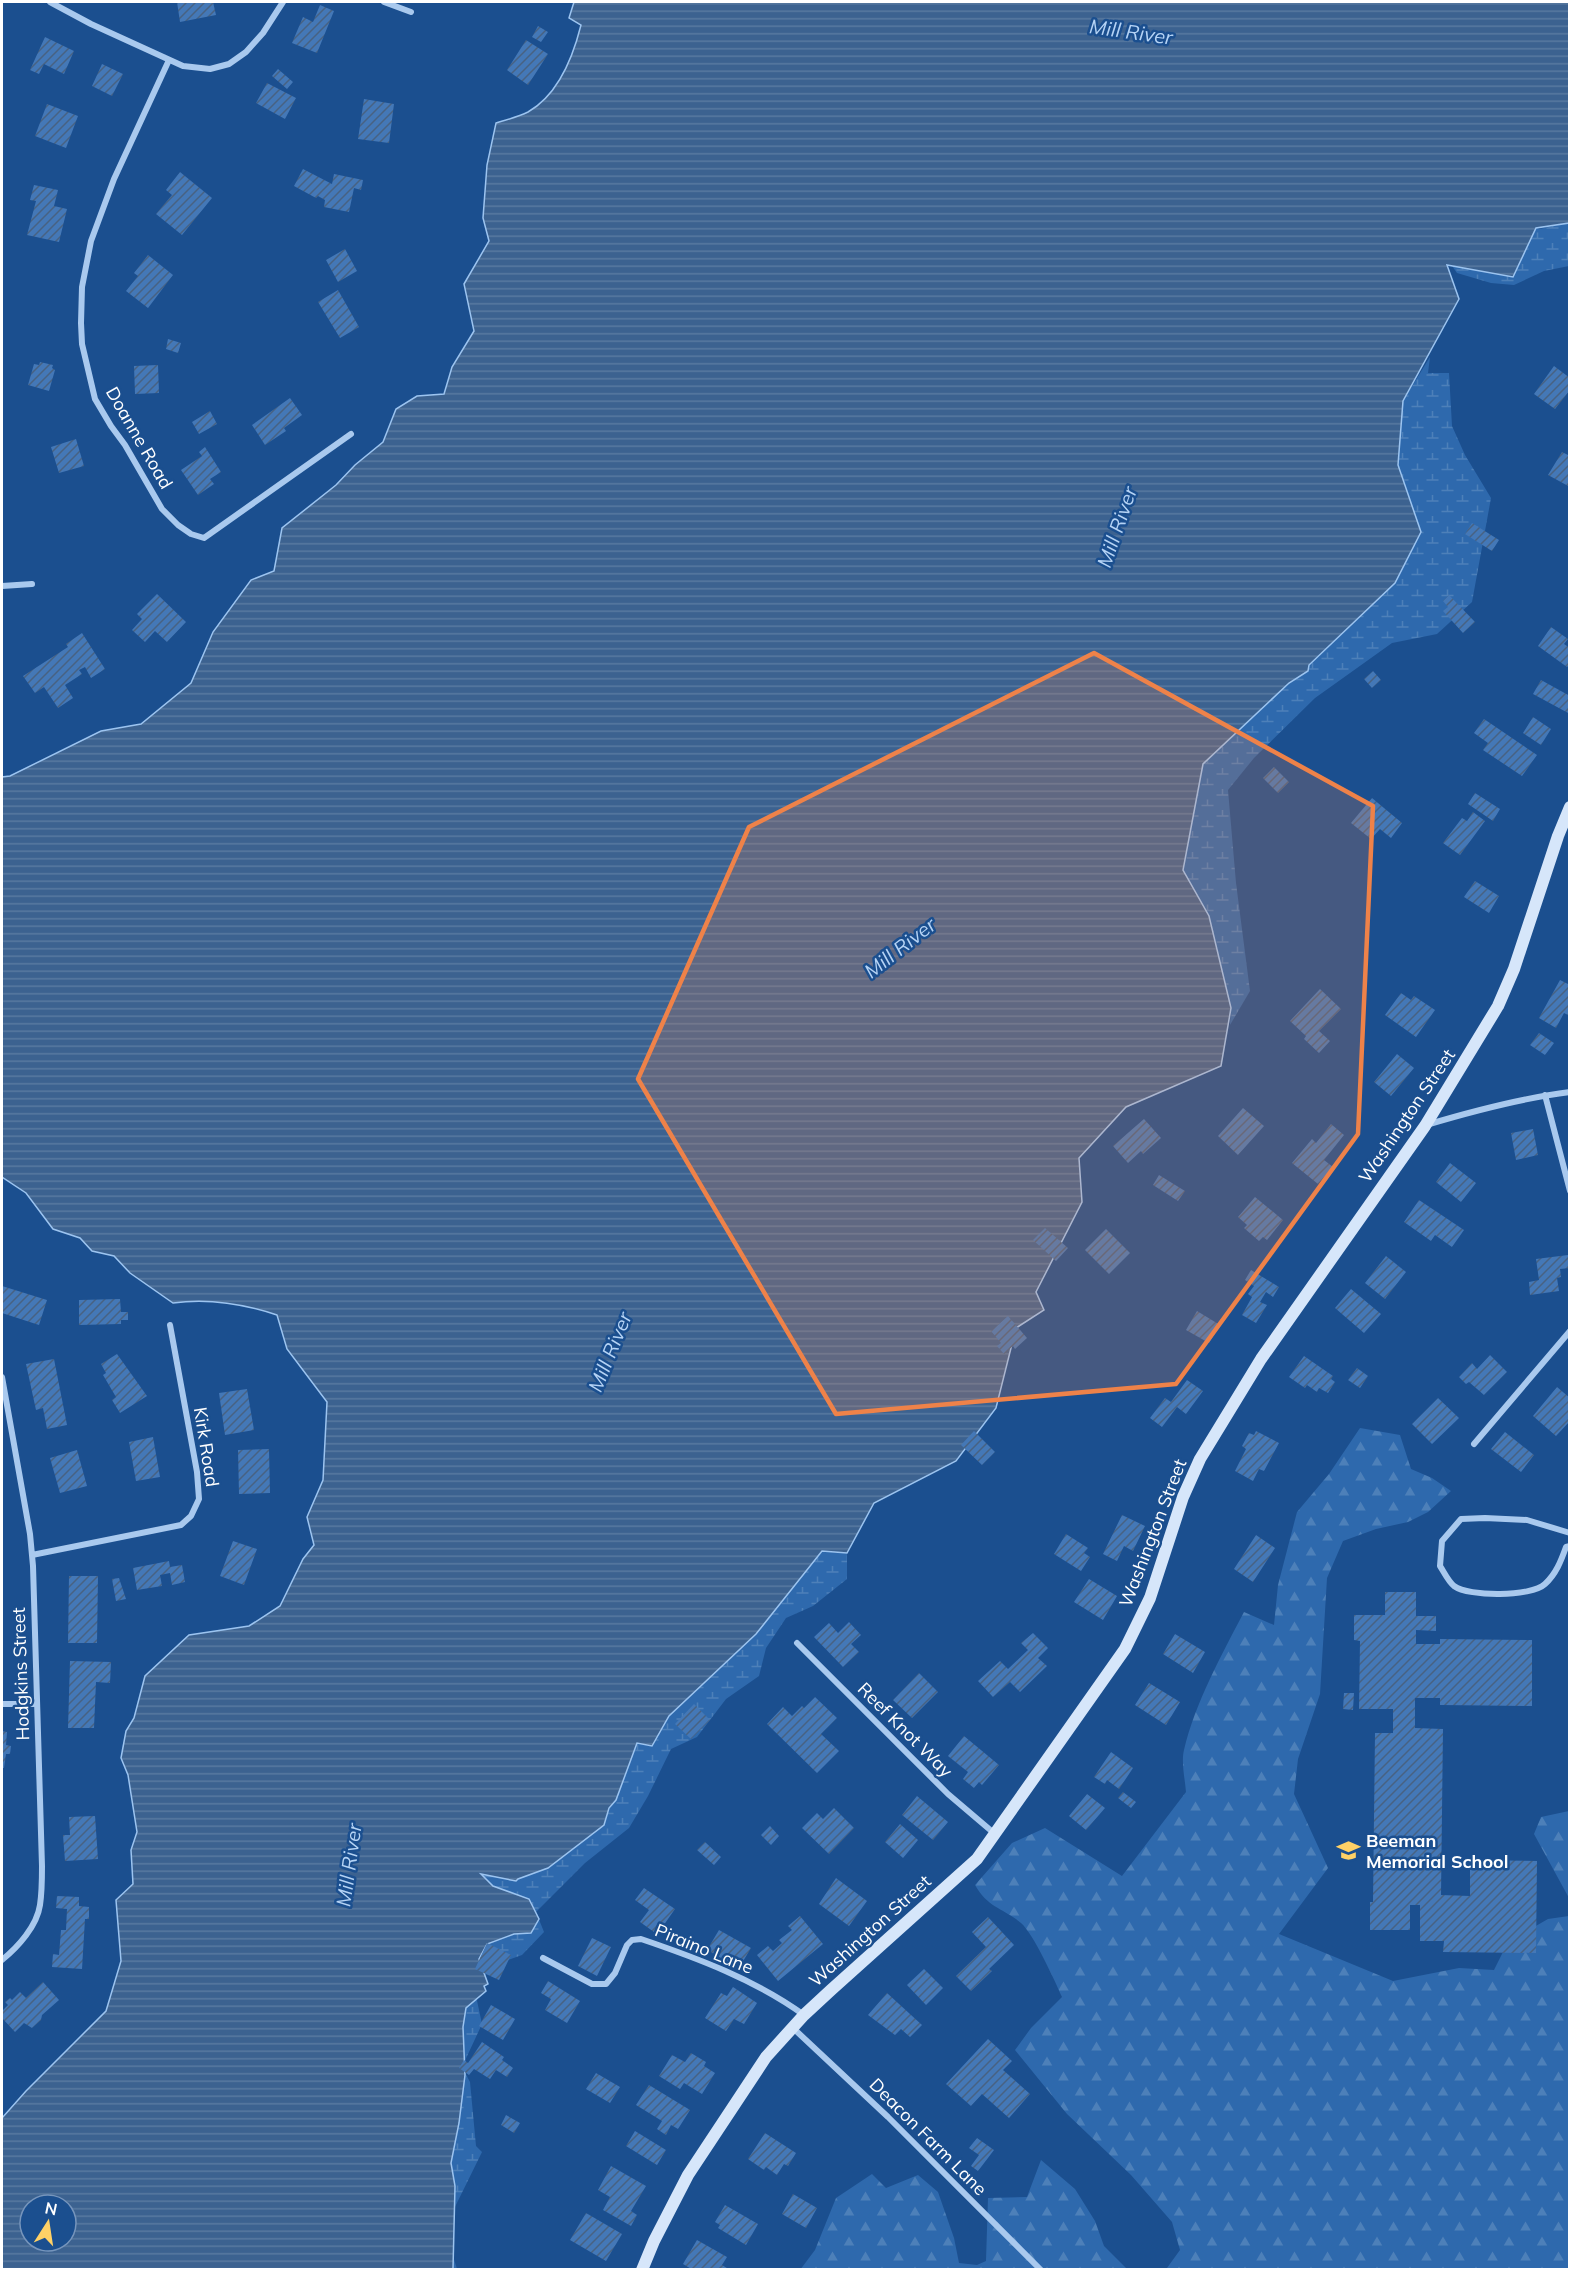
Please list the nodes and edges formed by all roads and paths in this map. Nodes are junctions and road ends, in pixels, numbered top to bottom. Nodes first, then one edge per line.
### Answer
1 (50, 2) edge
2 (283, 2) edge
3 (384, 2) edge
4 (411, 12) dead end
5 (169, 60) junction
6 (351, 434) dead end
7 (32, 584) dead end
8 (2, 586) edge
9 (1569, 807) edge
10 (1569, 1092) edge
11 (1545, 1095) junction
12 (1425, 1126) junction
13 (1569, 1191) edge
14 (170, 1325) dead end
15 (1569, 1331) edge
16 (2, 1377) edge
17 (1474, 1444) dead end
18 (1569, 1533) edge
19 (1569, 1546) edge
20 (32, 1555) junction
21 (797, 1643) dead end
22 (2, 1704) edge
23 (37, 1704) junction
24 (995, 1834) junction
25 (543, 1958) dead end
26 (2, 1960) edge
27 (804, 2015) junction
28 (793, 2028) junction
29 (642, 2270) edge
30 (1041, 2270) edge

1 - 5 street
2 - 5 street
3 - 4 street
5 - 6 street, Doanne Road
7 - 8 street
9 - 12 main road, Washington Street
10 - 11 street
11 - 12 street
11 - 13 street
12 - 24 main road, Washington Street
14 - 20 street, Kirk Road
15 - 17 street
16 - 20 street, Hodgkins Street
18 - 19 street
20 - 23 street, Hodgkins Street
21 - 24 street, Reef Knot Way
22 - 23 street
23 - 26 street, Hodgkins Street
24 - 27 main road, Washington Street
25 - 27 street, Piraino Lane
27 - 28 main road, Washington Street
28 - 29 main road, Washington Street
28 - 30 street, Deacon Farm Lane

